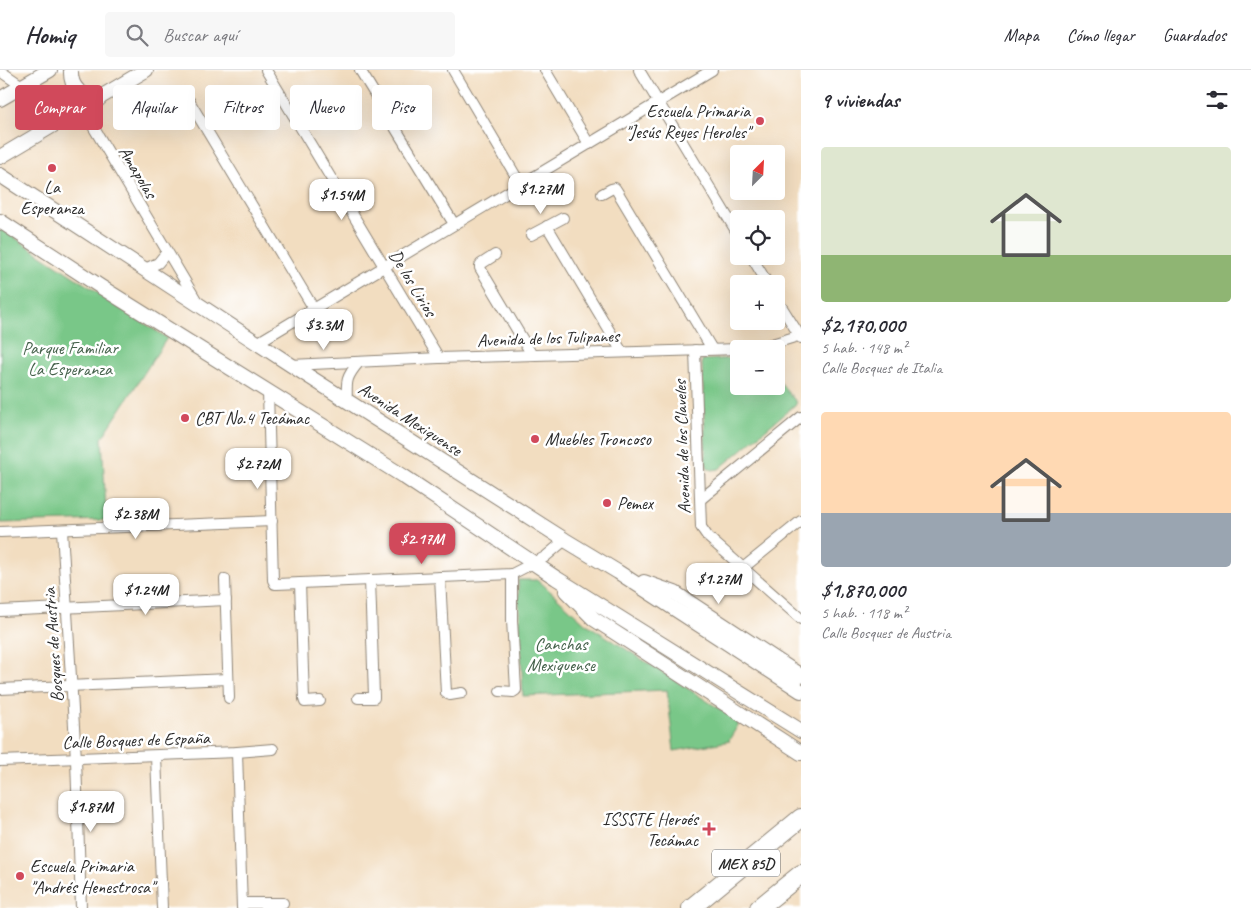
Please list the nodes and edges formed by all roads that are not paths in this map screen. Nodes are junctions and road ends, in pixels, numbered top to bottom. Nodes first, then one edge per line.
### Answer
1 (50, 70) edge
2 (71, 70) edge
3 (146, 70) edge
4 (266, 70) edge
5 (360, 70) edge
6 (453, 70) edge
7 (545, 70) edge
8 (639, 70) edge
9 (712, 70) edge
10 (0, 71) edge
11 (21, 85) edge
12 (24, 85) edge
13 (74, 85) edge
14 (15, 90) edge
15 (103, 96) edge
16 (0, 99) edge
17 (658, 102) junction
18 (195, 111) edge
19 (46, 130) edge
20 (95, 130) edge
21 (589, 144) junction
22 (0, 158) edge
23 (0, 175) edge
24 (521, 185) junction
25 (602, 194) dead end
26 (563, 218) dead end
27 (0, 221) edge
28 (730, 221) edge
29 (454, 224) junction
30 (547, 226) junction
31 (531, 235) dead end
32 (167, 252) junction
33 (495, 255) dead end
34 (384, 267) junction
35 (145, 269) junction
36 (199, 304) junction
37 (314, 309) junction
38 (785, 312) edge
39 (800, 336) edge
40 (785, 340) edge
41 (257, 343) junction
42 (730, 349) edge
43 (695, 350) junction
44 (712, 350) junction
45 (622, 352) junction
46 (532, 355) junction
47 (439, 358) junction
48 (359, 362) junction
49 (291, 365) junction
50 (268, 391) junction
51 (347, 401) junction
52 (801, 417) edge
53 (701, 498) junction
54 (272, 521) junction
55 (801, 521) edge
56 (62, 530) junction
57 (0, 532) edge
58 (565, 540) junction
59 (533, 563) junction
60 (743, 568) junction
61 (618, 572) junction
62 (512, 574) junction
63 (440, 577) junction
64 (556, 578) junction
65 (225, 579) dead end
66 (370, 580) junction
67 (300, 583) junction
68 (226, 600) junction
69 (66, 606) junction
70 (0, 610) edge
71 (801, 619) edge
72 (801, 676) edge
73 (228, 679) junction
74 (71, 686) junction
75 (0, 689) edge
76 (500, 691) dead end
77 (801, 691) edge
78 (462, 693) dead end
79 (229, 698) dead end
80 (358, 698) dead end
81 (320, 702) dead end
82 (801, 731) edge
83 (273, 749) dead end
84 (236, 752) junction
85 (801, 754) edge
86 (156, 756) junction
87 (76, 759) junction
88 (0, 761) edge
89 (801, 818) edge
90 (801, 874) edge
91 (283, 903) dead end
92 (242, 906) edge
93 (81, 908) edge
94 (162, 908) edge
95 (691, 908) edge
96 (759, 908) edge

1 - 12 main road
2 - 13 main road
3 - 15 main road
4 - 34 street, De los Lirios
5 - 29 street
6 - 24 street
7 - 21 street
8 - 17 street
9 - 17 street
10 - 11 street
14 - 16 main road
17 - 21 street
17 - 28 street
18 - 37 street
19 - 22 main road
20 - 32 street, Amapolas
21 - 24 street
23 - 35 main road, Avenida Mexiquense
24 - 29 street
25 - 44 street
26 - 30 street
27 - 50 main road
29 - 34 street
30 - 31 street
30 - 45 street
32 - 35 street
32 - 36 street, Amapolas
33 - 46 street
34 - 37 street
34 - 47 street, De los Lirios
35 - 36 main road, Avenida Mexiquense
36 - 41 main road, Avenida Mexiquense
37 - 41 street
38 - 39 street
39 - 40 street
41 - 49 main road, Avenida Mexiquense
42 - 44 street, Avenida de los Tulipanes
43 - 44 street, Avenida de los Tulipanes
43 - 45 street, Avenida de los Tulipanes
43 - 53 street, Avenida de los Claveles
45 - 46 street, Avenida de los Tulipanes
46 - 47 street, Avenida de los Tulipanes
47 - 48 street, Avenida de los Tulipanes
48 - 49 street, Avenida de los Tulipanes
48 - 51 street
49 - 51 main road, Avenida Mexiquense
50 - 54 street
50 - 59 main road
51 - 58 main road, Avenida Mexiquense
52 - 53 street
53 - 60 street, Avenida de los Claveles
54 - 56 street
54 - 67 street
55 - 60 street
56 - 57 street
56 - 69 street, Bosques de Austria
58 - 59 street
58 - 61 main road, Avenida Mexiquense
59 - 62 street
59 - 64 main road
60 - 71 street, Avenida de los Claveles
61 - 72 main road
61 - 77 main road, Avenida Mexiquense
62 - 63 street
62 - 76 street
63 - 66 street
63 - 78 street
64 - 82 main road
64 - 85 main road
65 - 68 street
66 - 67 street
66 - 80 street
67 - 81 street
68 - 69 street
68 - 73 street
69 - 70 street
69 - 74 street, Bosques de Austria
73 - 74 street
73 - 79 street
74 - 75 street
74 - 87 street, Bosques de Austria
83 - 84 street, Calle Bosques de España
84 - 86 street, Calle Bosques de España
84 - 92 street
86 - 87 street, Calle Bosques de España
86 - 94 street
87 - 88 street, Calle Bosques de España
87 - 93 street, Bosques de Austria
89 - 95 highway, MEX 85D
90 - 96 highway, MEX 85D
91 - 92 street

